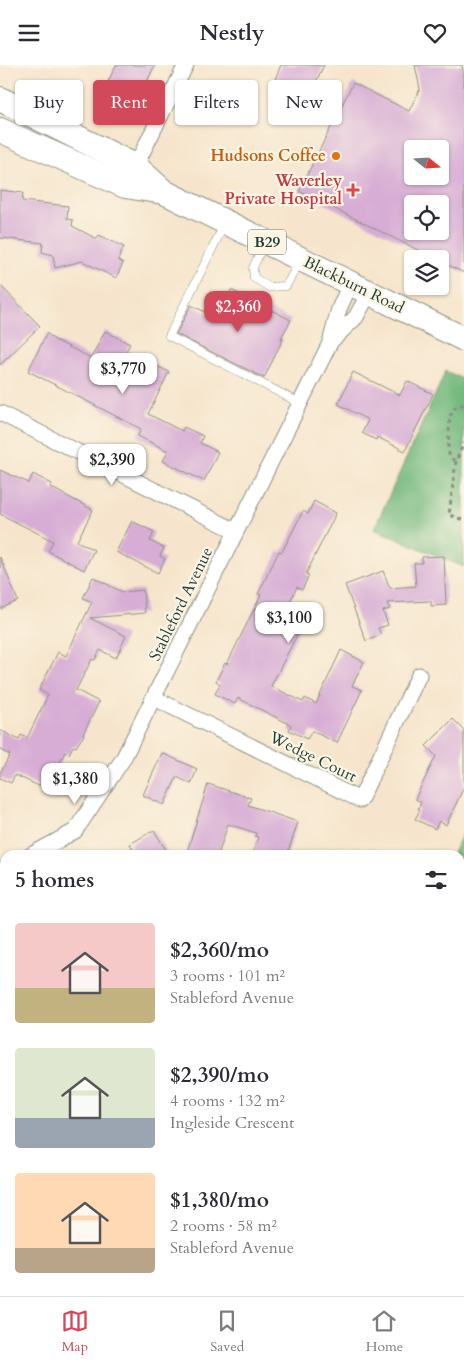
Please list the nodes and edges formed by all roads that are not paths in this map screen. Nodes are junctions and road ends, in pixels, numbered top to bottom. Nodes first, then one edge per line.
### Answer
1 (186, 65) edge
2 (0, 99) edge
3 (15, 106) edge
4 (52, 125) joint
5 (0, 130) edge
6 (42, 149) junction
7 (130, 176) junction
8 (226, 222) junction
9 (265, 241) junction
10 (301, 259) junction
11 (360, 288) junction
12 (464, 339) edge
13 (330, 343) junction
14 (300, 403) junction
15 (0, 413) edge
16 (236, 531) junction
17 (419, 675) dead end
18 (154, 698) junction
19 (40, 850) edge

1 - 7 street
2 - 3 main road, Blackburn Road / B29
4 - 6 main road
4 - 7 main road, Blackburn Road / B29
5 - 6 main road, Blackburn Road / B29
6 - 7 main road, Blackburn Road / B29
7 - 8 main road, Blackburn Road / B29
8 - 9 main road, Blackburn Road / B29
8 - 14 lane
9 - 10 main road, Blackburn Road / B29
9 - 10 lane
10 - 11 main road, Blackburn Road / B29
11 - 12 main road, Blackburn Road / B29
11 - 13 street, Stableford Avenue
11 - 13 street, Stableford Avenue
13 - 14 street, Stableford Avenue
14 - 16 street, Stableford Avenue
15 - 16 street
16 - 18 street, Stableford Avenue
17 - 18 street, Wedge Court
18 - 19 street, Stableford Avenue

